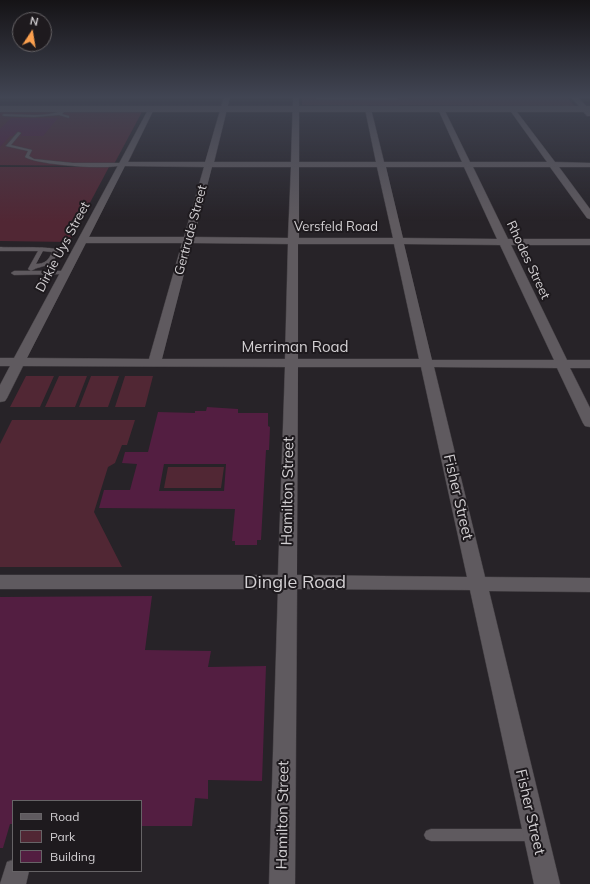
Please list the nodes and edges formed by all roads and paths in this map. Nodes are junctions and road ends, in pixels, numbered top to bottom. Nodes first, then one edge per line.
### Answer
1 (14, 138) edge
2 (136, 138) edge
3 (216, 138) edge
4 (295, 138) edge
5 (374, 138) edge
6 (454, 138) edge
7 (533, 138) edge
8 (123, 164) junction
9 (209, 164) junction
10 (294, 164) junction
11 (380, 164) junction
12 (466, 164) junction
13 (553, 165) junction
14 (590, 165) edge
15 (590, 216) edge
16 (82, 240) junction
17 (188, 241) junction
18 (293, 241) junction
19 (398, 242) junction
20 (503, 242) junction
21 (590, 242) edge
22 (0, 249) edge
23 (42, 249) junction
24 (32, 266) junction
25 (14, 273) dead end
26 (28, 273) junction
27 (65, 273) junction
28 (0, 362) edge
29 (18, 362) junction
30 (155, 362) junction
31 (290, 363) junction
32 (426, 363) junction
33 (562, 364) junction
34 (590, 364) edge
35 (0, 398) edge
36 (590, 423) edge
37 (0, 582) edge
38 (287, 582) junction
39 (479, 585) junction
40 (590, 585) edge
41 (431, 835) dead end
42 (536, 835) junction
43 (16, 872) edge
44 (13, 884) edge
45 (282, 884) edge
46 (547, 884) edge

1 - 8 lane
2 - 8 street, Dirkie Uys Street
3 - 9 street, Gertrude Street
4 - 10 street, Hamilton Street
5 - 11 street, Fisher Street
6 - 12 street, Rhodes Street
7 - 13 street
8 - 9 street
8 - 16 street, Dirkie Uys Street
9 - 10 street
9 - 17 street, Gertrude Street
10 - 11 street
10 - 18 street, Hamilton Street
11 - 12 street
11 - 19 street, Fisher Street
12 - 13 street
12 - 20 street, Rhodes Street
13 - 14 street
13 - 15 street
16 - 17 street, Versfeld Road
16 - 27 street, Dirkie Uys Street
17 - 18 street, Versfeld Road
17 - 30 street, Gertrude Street
18 - 19 street, Versfeld Road
18 - 31 street, Hamilton Street
19 - 20 street, Versfeld Road
19 - 32 street, Fisher Street
20 - 21 street, Versfeld Road
20 - 33 street, Rhodes Street
22 - 23 lane
23 - 24 lane
23 - 24 lane
24 - 26 lane
25 - 26 lane
26 - 27 lane
27 - 29 street, Dirkie Uys Street
28 - 29 street, Merriman Road
29 - 30 street, Merriman Road
29 - 35 street, Dirkie Uys Street
30 - 31 street, Merriman Road
31 - 32 street, Merriman Road
31 - 38 street, Hamilton Street
32 - 33 street, Merriman Road
32 - 39 street, Fisher Street
33 - 34 street, Merriman Road
33 - 36 street, Rhodes Street
37 - 38 street, Dingle Road
38 - 39 street, Dingle Road
38 - 45 street, Hamilton Street
39 - 40 street, Dingle Road
39 - 42 street, Fisher Street
41 - 42 lane
42 - 46 street, Fisher Street
43 - 44 street

